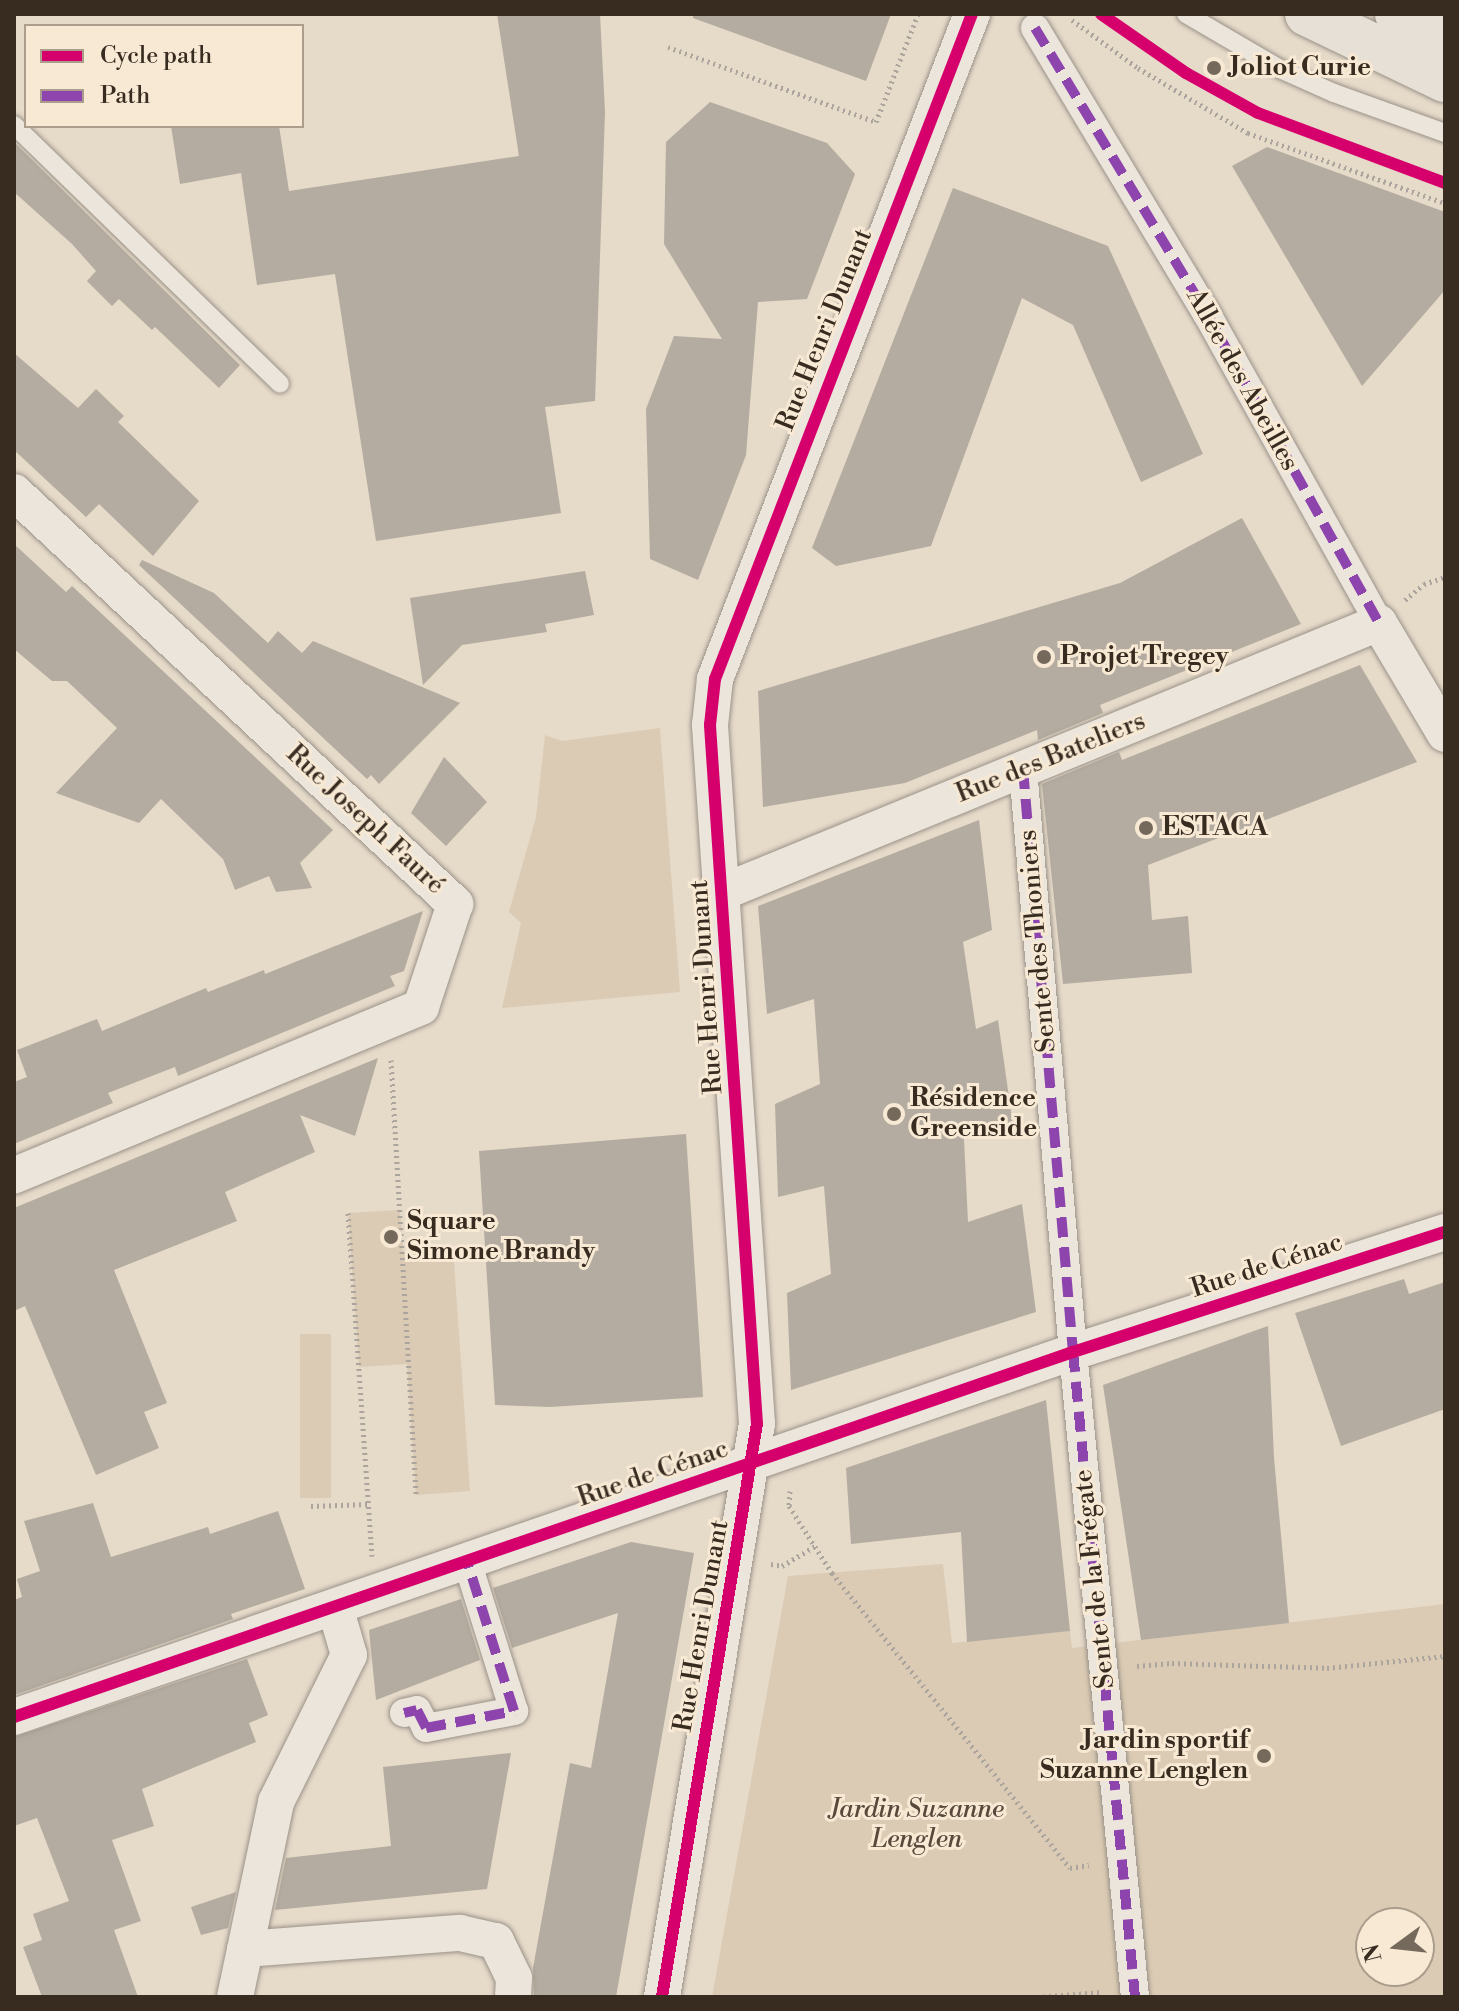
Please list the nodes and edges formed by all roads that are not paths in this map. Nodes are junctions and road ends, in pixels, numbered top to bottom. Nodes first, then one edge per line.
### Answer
1 (972, 14) edge
2 (1186, 14) edge
3 (1307, 14) edge
4 (1397, 14) edge
5 (1035, 28) dead end
6 (1445, 35) edge
7 (1445, 80) edge
8 (14, 125) edge
9 (1445, 133) edge
10 (280, 384) dead end
11 (14, 492) edge
12 (1379, 623) junction
13 (1445, 734) edge
14 (1023, 769) junction
15 (723, 892) junction
16 (14, 1176) edge
17 (1445, 1232) edge
18 (1073, 1352) junction
19 (752, 1463) junction
20 (467, 1561) junction
21 (335, 1607) junction
22 (404, 1713) dead end
23 (14, 1717) edge
24 (245, 1949) junction
25 (1135, 1994) edge
26 (235, 1997) edge
27 (513, 1997) edge
28 (662, 1997) edge

1 - 15 street, Rue Henri Dunant
2 - 9 lane
3 - 7 main road
4 - 6 main road
5 - 12 street, Allée des Abeilles
8 - 10 lane
11 - 16 street, Rue Joseph Fauré
12 - 13 street, Allée des Abeilles
12 - 14 street, Rue des Bateliers
14 - 15 street, Rue des Bateliers
14 - 18 street, Sente des Thoniers
15 - 19 street, Rue Henri Dunant
17 - 18 street, Rue de Cénac
18 - 19 street, Rue de Cénac
18 - 25 street, Sente de la Frégate
19 - 20 street, Rue de Cénac
19 - 28 street, Rue Henri Dunant
20 - 21 street, Rue de Cénac
20 - 22 street
21 - 23 street, Rue de Cénac
21 - 24 street
24 - 26 street
24 - 27 street

